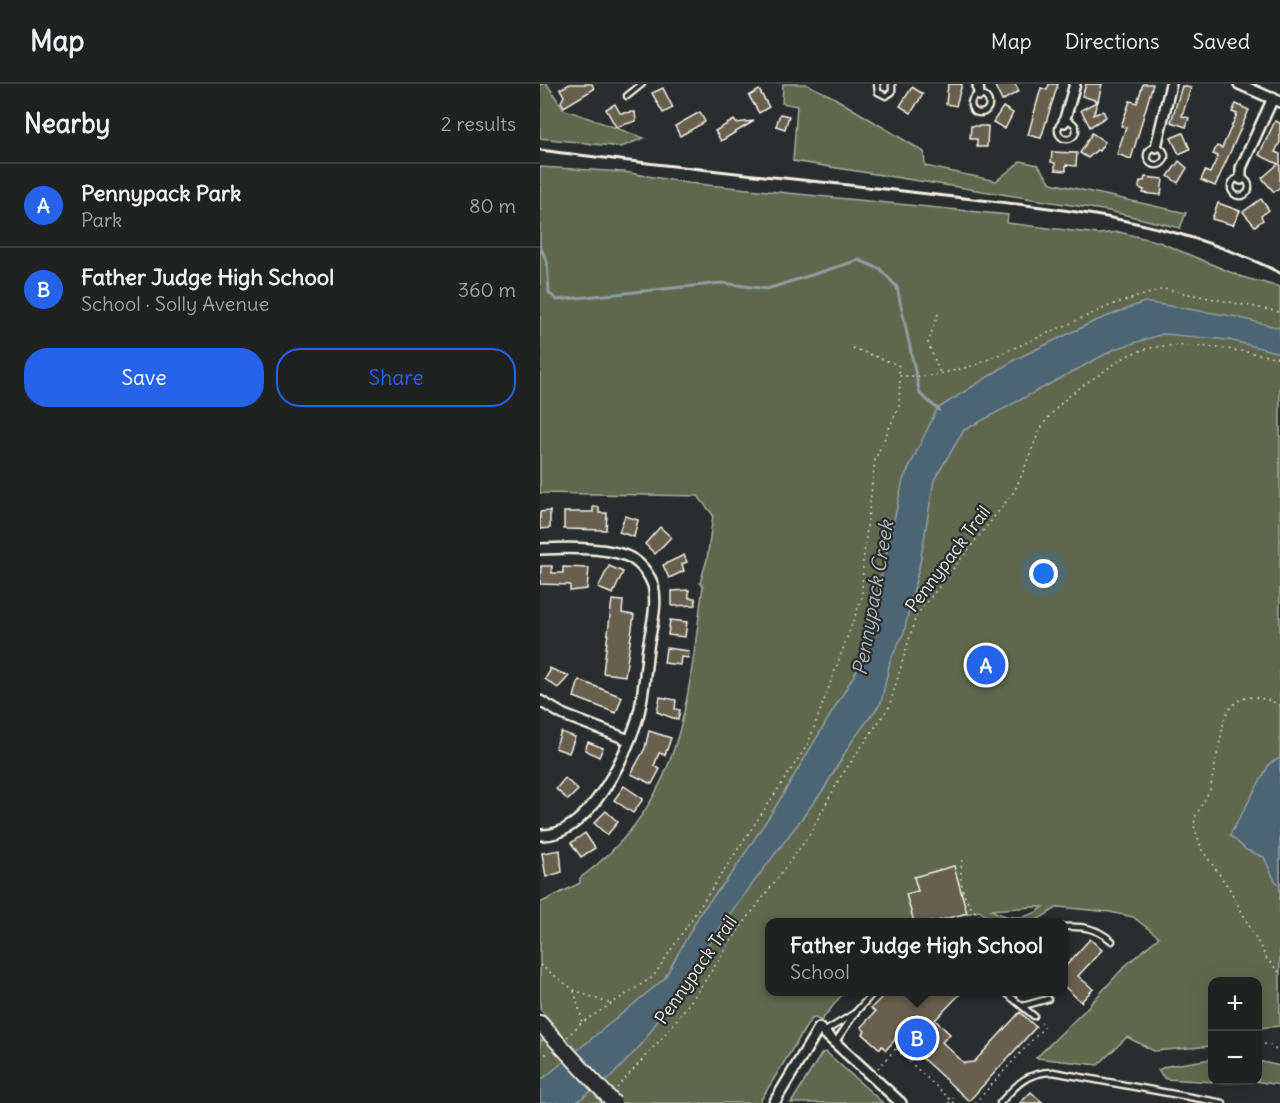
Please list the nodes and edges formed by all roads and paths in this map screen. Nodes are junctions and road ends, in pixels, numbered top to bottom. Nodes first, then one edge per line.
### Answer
1 (642, 84) edge
2 (877, 84) edge
3 (892, 84) edge
4 (978, 84) edge
5 (1075, 84) edge
6 (1171, 84) edge
7 (1239, 84) edge
8 (979, 95) dead end
9 (627, 96) dead end
10 (1276, 100) edge
11 (1064, 122) dead end
12 (1156, 147) dead end
13 (1241, 178) dead end
14 (1280, 312) edge
15 (938, 314) dead end
16 (853, 348) dead end
17 (1280, 358) edge
18 (940, 374) junction
19 (900, 376) junction
20 (540, 549) edge
21 (540, 701) edge
22 (1280, 705) edge
23 (629, 740) junction
24 (540, 835) edge
25 (963, 860) dead end
26 (976, 914) junction
27 (971, 918) edge
28 (982, 918) edge
29 (1068, 927) edge
30 (1112, 940) dead end
31 (540, 965) edge
32 (1280, 974) edge
33 (574, 990) junction
34 (870, 996) edge
35 (1010, 996) edge
36 (1048, 999) dead end
37 (611, 1004) junction
38 (1023, 1006) junction
39 (855, 1013) junction
40 (1034, 1016) joint
41 (580, 1024) junction
42 (545, 1028) edge
43 (821, 1030) junction
44 (564, 1040) dead end
45 (835, 1043) junction
46 (1262, 1044) edge
47 (899, 1045) dead end
48 (556, 1048) dead end
49 (896, 1049) junction
50 (1280, 1053) edge
51 (540, 1057) edge
52 (878, 1068) dead end
53 (957, 1094) dead end
54 (612, 1099) edge
55 (951, 1100) junction
56 (1214, 1102) edge
57 (774, 1103) edge
58 (901, 1103) edge
59 (949, 1103) edge
60 (954, 1103) edge
61 (975, 1103) edge
62 (1000, 1103) edge
63 (1223, 1103) edge

1 - 9 lane
2 - 3 lane
4 - 8 street
5 - 11 street
6 - 12 street
7 - 10 street
10 - 13 street
14 - 18 path
15 - 18 path
16 - 19 path
17 - 54 path, Pennypack Trail
18 - 19 path
19 - 37 path
20 - 23 street
21 - 23 street
22 - 32 path
23 - 24 street
25 - 26 path
26 - 27 path
26 - 28 path
29 - 30 lane
31 - 33 path
33 - 37 path
33 - 41 path
34 - 39 lane
35 - 38 lane
36 - 38 lane
37 - 41 path
38 - 40 lane
39 - 43 lane
39 - 45 lane
40 - 61 path
41 - 44 path
42 - 54 street, bridge
43 - 45 street
43 - 57 street
45 - 58 street
46 - 50 path
47 - 49 path
48 - 51 path
49 - 52 path
49 - 55 path
53 - 55 path
55 - 59 path
55 - 60 path
56 - 62 lane
56 - 63 lane

